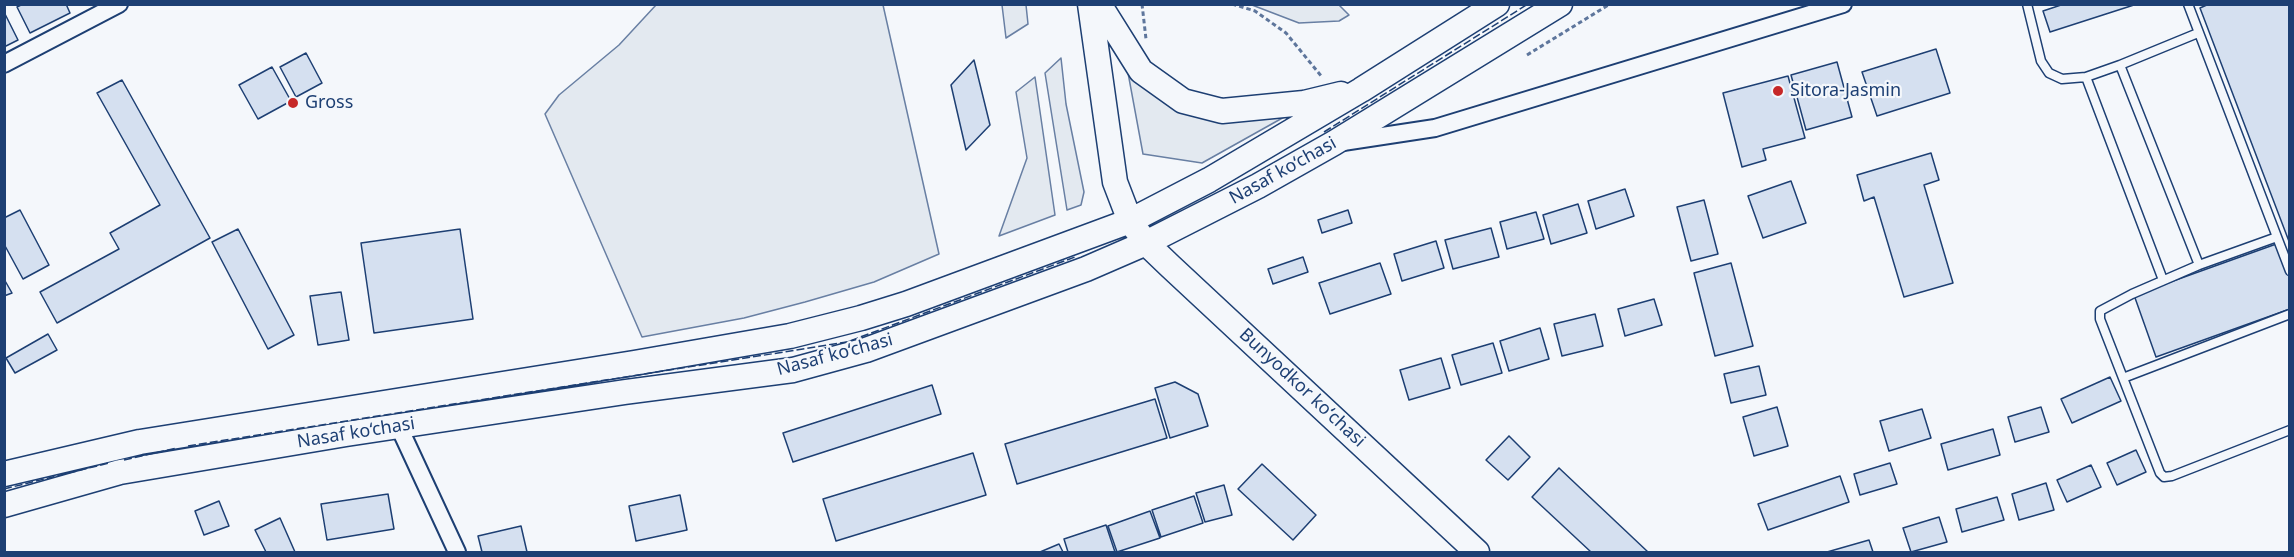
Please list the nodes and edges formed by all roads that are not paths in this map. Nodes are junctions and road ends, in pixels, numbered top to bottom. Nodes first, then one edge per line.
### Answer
1 (119, 4) edge
2 (1090, 4) edge
3 (1100, 4) edge
4 (1497, 4) edge
5 (1560, 4) edge
6 (1843, 4) edge
7 (2027, 4) edge
8 (2188, 4) edge
9 (2198, 33) junction
10 (4, 64) edge
11 (2120, 65) junction
12 (2086, 77) junction
13 (1361, 90) junction
14 (1334, 143) junction
15 (1130, 221) junction
16 (2277, 237) junction
17 (1146, 243) junction
18 (2199, 265) junction
19 (2289, 271) edge
20 (2163, 280) junction
21 (2289, 314) edge
22 (2122, 378) junction
23 (399, 427) junction
24 (2289, 430) edge
25 (4, 474) edge
26 (4, 505) edge
27 (457, 552) edge
28 (1477, 552) edge

1 - 10 street
2 - 15 main road, Bunyodkor koʻchasi
3 - 13 main road
4 - 13 main road, Nasaf ko‘chasi
5 - 14 main road, Nasaf ko‘chasi
6 - 14 street
7 - 12 lane
8 - 9 lane
9 - 11 lane
9 - 16 lane
11 - 12 lane
11 - 18 lane
12 - 20 lane
13 - 15 main road, Nasaf ko‘chasi
14 - 17 main road, Nasaf ko‘chasi
15 - 17 main road, Bunyodkor koʻchasi
15 - 25 main road, Nasaf ko‘chasi
16 - 18 lane
16 - 19 lane
17 - 23 main road, Nasaf ko‘chasi
17 - 28 main road, Bunyodkor koʻchasi
18 - 20 lane
20 - 22 lane
21 - 22 lane
22 - 24 lane
23 - 26 main road, Nasaf ko‘chasi
23 - 27 street

